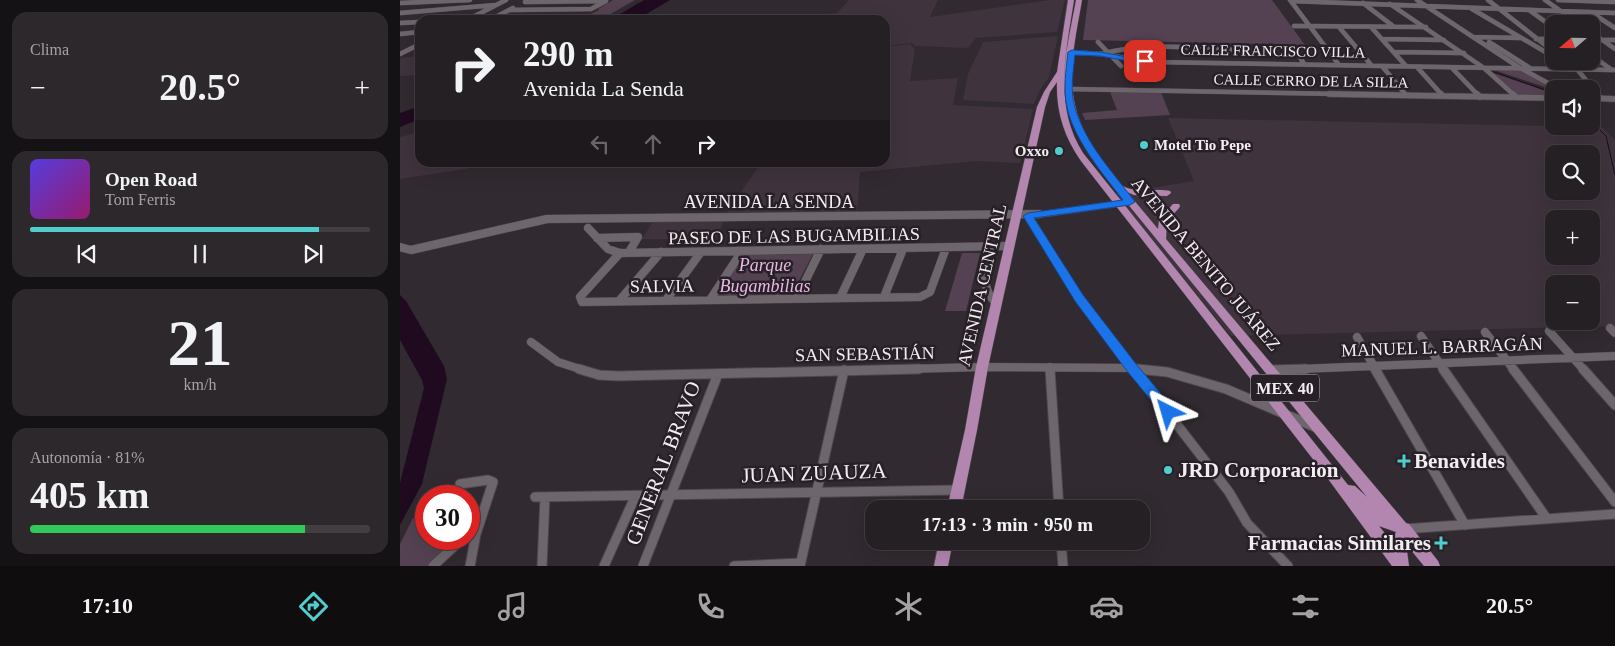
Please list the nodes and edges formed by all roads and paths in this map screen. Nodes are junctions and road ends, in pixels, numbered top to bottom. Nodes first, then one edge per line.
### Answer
1 (470, 0) edge
2 (506, 0) edge
3 (512, 0) edge
4 (1071, 0) edge
5 (1291, 0) edge
6 (1385, 0) edge
7 (1418, 0) edge
8 (1424, 0) edge
9 (1488, 0) edge
10 (1545, 0) edge
11 (1558, 0) edge
12 (1572, 0) edge
13 (527, 1) edge
14 (606, 1) edge
15 (1596, 1) edge
16 (1078, 2) edge
17 (1615, 2) edge
18 (400, 3) edge
19 (1363, 3) junction
20 (1390, 4) junction
21 (496, 5) junction
22 (1425, 6) junction
23 (1433, 6) junction
24 (1471, 8) junction
25 (1499, 9) junction
26 (509, 10) junction
27 (1529, 10) junction
28 (1560, 11) junction
29 (1590, 12) junction
30 (400, 13) edge
31 (1615, 13) edge
32 (476, 15) edge
33 (483, 15) edge
34 (500, 15) edge
35 (1566, 15) edge
36 (415, 22) edge
37 (1545, 22) edge
38 (400, 23) edge
39 (1294, 26) dead end
40 (1310, 26) junction
41 (1339, 26) junction
42 (1371, 27) junction
43 (1393, 27) junction
44 (1426, 27) junction
45 (1615, 28) edge
46 (415, 32) edge
47 (400, 34) edge
48 (1473, 37) junction
49 (1482, 38) junction
50 (1523, 38) junction
51 (1382, 39) junction
52 (1538, 39) junction
53 (1545, 39) edge
54 (1444, 40) junction
55 (1602, 40) joint
56 (1615, 40) edge
57 (1098, 42) dead end
58 (1545, 45) edge
59 (415, 48) edge
60 (1294, 48) dead end
61 (1615, 49) edge
62 (1545, 51) edge
63 (1062, 52) junction
64 (1072, 52) junction
65 (1108, 52) junction
66 (1394, 52) junction
67 (1100, 54) junction
68 (1464, 54) junction
69 (400, 55) edge
70 (1112, 57) junction
71 (1600, 61) edge
72 (1304, 64) junction
73 (1339, 65) junction
74 (1121, 66) dead end
75 (1273, 66) junction
76 (1372, 66) junction
77 (1382, 66) junction
78 (1406, 66) junction
79 (1417, 67) junction
80 (1452, 68) junction
81 (1484, 68) junction
82 (1520, 68) junction
83 (1531, 69) junction
84 (1545, 69) edge
85 (1577, 70) edge
86 (1600, 70) edge
87 (1614, 70) edge
88 (1059, 74) junction
89 (1547, 80) edge
90 (1585, 80) edge
91 (1545, 81) edge
92 (1068, 89) junction
93 (1406, 95) junction
94 (1443, 96) junction
95 (1480, 97) junction
96 (1516, 97) junction
97 (1545, 98) edge
98 (1600, 98) edge
99 (1615, 99) edge
100 (1117, 187) junction
101 (1167, 193) dead end
102 (1129, 205) junction
103 (1176, 206) dead end
104 (1016, 216) junction
105 (1028, 216) junction
106 (588, 228) dead end
107 (597, 238) junction
108 (1161, 239) junction
109 (1009, 246) junction
110 (400, 247) edge
111 (990, 247) junction
112 (946, 248) junction
113 (821, 249) junction
114 (864, 249) junction
115 (903, 249) junction
116 (742, 251) junction
117 (661, 252) junction
118 (702, 252) junction
119 (625, 253) junction
120 (884, 297) junction
121 (797, 298) junction
122 (840, 298) junction
123 (666, 300) junction
124 (710, 300) junction
125 (619, 302) junction
126 (996, 303) junction
127 (1549, 331) dead end
128 (1485, 332) dead end
129 (1421, 336) dead end
130 (1357, 337) dead end
131 (531, 342) dead end
132 (1615, 356) edge
133 (1573, 358) junction
134 (1506, 360) junction
135 (1439, 362) junction
136 (1050, 366) junction
137 (1373, 366) junction
138 (982, 367) junction
139 (1132, 368) junction
140 (844, 370) junction
141 (1271, 370) junction
142 (718, 374) junction
143 (1615, 404) edge
144 (1288, 418) junction
145 (1317, 427) junction
146 (1328, 468) junction
147 (460, 484) dead end
148 (958, 490) junction
149 (816, 492) junction
150 (670, 496) junction
151 (635, 497) junction
152 (956, 500) edge
153 (1058, 500) edge
154 (1615, 502) edge
155 (1615, 514) edge
156 (480, 515) edge
157 (1547, 519) junction
158 (1465, 525) junction
159 (1404, 529) junction
160 (451, 550) edge
161 (471, 550) edge
162 (944, 550) edge
163 (1061, 550) edge
164 (800, 565) edge
165 (434, 566) edge
166 (470, 566) edge
167 (542, 566) edge
168 (604, 566) edge
169 (643, 566) edge
170 (734, 566) edge
171 (941, 566) edge
172 (1062, 566) edge
173 (1288, 566) edge
174 (1402, 566) edge
175 (1433, 566) edge

1 - 18 street
2 - 21 street
3 - 33 street
4 - 63 main road, MEX 40
5 - 19 street
5 - 40 street
6 - 20 street
7 - 22 street
8 - 23 street
9 - 25 street
10 - 28 street
11 - 12 street
12 - 15 street
13 - 14 street
13 - 26 street
14 - 26 street
15 - 17 street
16 - 64 main road, MEX 40
19 - 20 street
19 - 43 street
20 - 22 street
20 - 44 street
21 - 30 street
21 - 32 street
22 - 23 street
22 - 48 street
23 - 24 street
23 - 49 street
24 - 25 street
24 - 50 street
25 - 27 street
25 - 52 street
26 - 34 street
27 - 28 street
27 - 37 street
28 - 29 street
28 - 35 street
29 - 31 street
29 - 45 street
36 - 38 street
39 - 40 street
40 - 41 street
40 - 73 street
41 - 42 street
41 - 76 street
42 - 43 street
42 - 51 street
43 - 44 street
44 - 54 street
46 - 47 street
48 - 49 street
48 - 82 street
49 - 50 street
49 - 83 street
50 - 52 street
50 - 62 street
51 - 54 street
51 - 66 street
52 - 53 street
52 - 58 street
54 - 68 street
55 - 56 street
55 - 61 street
57 - 65 street
59 - 69 street
60 - 72 street
63 - 64 street, CALLE FRANCISCO VILLA
63 - 88 main road, MEX 40
64 - 67 street, CALLE FRANCISCO VILLA
64 - 92 main road, MEX 40
65 - 67 street
65 - 70 street
65 - 75 street
66 - 68 street
66 - 78 street
67 - 70 street, CALLE FRANCISCO VILLA
68 - 81 street
70 - 74 street
70 - 75 street, CALLE FRANCISCO VILLA
71 - 87 street
72 - 73 street, CALLE FRANCISCO VILLA
72 - 75 street, CALLE FRANCISCO VILLA
73 - 76 street, CALLE FRANCISCO VILLA
76 - 77 street, CALLE FRANCISCO VILLA
77 - 78 street, CALLE FRANCISCO VILLA
77 - 93 street
78 - 79 street, CALLE FRANCISCO VILLA
79 - 80 street, CALLE FRANCISCO VILLA
79 - 94 street
80 - 81 street, CALLE FRANCISCO VILLA
80 - 95 street
81 - 82 street, CALLE FRANCISCO VILLA
81 - 96 street
82 - 83 street, CALLE FRANCISCO VILLA
82 - 91 street
83 - 84 street, CALLE FRANCISCO VILLA
83 - 89 street
85 - 90 street
86 - 87 street, CALLE FRANCISCO VILLA
88 - 102 main road, AVENIDA BENITO JUÁREZ / MEX 40
88 - 104 main road, AVENIDA CENTRAL
92 - 93 street, CALLE CERRO DE LA SILLA
92 - 100 main road, AVENIDA BENITO JUÁREZ / MEX 40
93 - 94 street, CALLE CERRO DE LA SILLA
94 - 95 street, CALLE CERRO DE LA SILLA
95 - 96 street, CALLE CERRO DE LA SILLA
96 - 97 street, CALLE CERRO DE LA SILLA
98 - 99 street
100 - 101 main road
100 - 102 main road, AVENIDA BENITO JUÁREZ / MEX 40
102 - 105 street, AVENIDA LA SENDA
102 - 108 main road, AVENIDA BENITO JUÁREZ / MEX 40
102 - 144 main road, AVENIDA BENITO JUÁREZ / MEX 40
103 - 108 main road
104 - 105 street, AVENIDA LA SENDA
104 - 109 main road, AVENIDA CENTRAL
104 - 110 street, AVENIDA LA SENDA
105 - 139 street
106 - 107 street
107 - 119 street
107 - 119 street
108 - 141 main road, AVENIDA BENITO JUÁREZ / MEX 40
109 - 111 street, PASEO DE LAS BUGAMBILIAS
109 - 126 main road, AVENIDA CENTRAL
111 - 112 street, PASEO DE LAS BUGAMBILIAS
111 - 126 street
112 - 115 street, PASEO DE LAS BUGAMBILIAS
112 - 120 street, SALVIA
113 - 114 street, PASEO DE LAS BUGAMBILIAS
113 - 116 street, PASEO DE LAS BUGAMBILIAS
113 - 121 street
114 - 115 street, PASEO DE LAS BUGAMBILIAS
114 - 122 street
115 - 120 street
116 - 118 street, PASEO DE LAS BUGAMBILIAS
116 - 124 street
117 - 118 street, PASEO DE LAS BUGAMBILIAS
117 - 119 street, PASEO DE LAS BUGAMBILIAS
117 - 125 street
118 - 123 street
119 - 125 street, SALVIA
120 - 122 street, SALVIA
121 - 122 street, SALVIA
121 - 124 street, SALVIA
123 - 124 street, SALVIA
123 - 125 street, SALVIA
126 - 138 main road, AVENIDA CENTRAL
127 - 133 street
128 - 134 street
129 - 135 street
130 - 137 street
131 - 142 street, SAN SEBASTIÁN
132 - 133 street, MANUEL L. BARRAGÁN
133 - 134 street, MANUEL L. BARRAGÁN
133 - 143 street
134 - 135 street, MANUEL L. BARRAGÁN
134 - 154 street
135 - 137 street, MANUEL L. BARRAGÁN
135 - 157 street
136 - 138 street, SAN SEBASTIÁN
136 - 139 street, SAN SEBASTIÁN
136 - 153 street
137 - 141 street, MANUEL L. BARRAGÁN
137 - 158 street
138 - 140 street, SAN SEBASTIÁN
138 - 148 main road, AVENIDA CENTRAL
139 - 144 street, SAN SEBASTIÁN
139 - 173 street
140 - 142 street, SAN SEBASTIÁN
140 - 149 street
141 - 145 main road, AVENIDA BENITO JUÁREZ / MEX 40
142 - 150 street, GENERAL BRAVO
144 - 145 street, SAN SEBASTIÁN
144 - 146 main road, AVENIDA BENITO JUÁREZ / MEX 40
145 - 159 main road, AVENIDA BENITO JUÁREZ / MEX 40
146 - 159 main road
146 - 174 main road, AVENIDA BENITO JUÁREZ / MEX 40
147 - 156 street
148 - 149 street, JUAN ZUAUZA
148 - 152 main road, AVENIDA CENTRAL
149 - 150 street, JUAN ZUAUZA
149 - 164 street
150 - 151 street, JUAN ZUAUZA
150 - 169 street, GENERAL BRAVO
151 - 167 street, JUAN ZUAUZA
151 - 168 street
155 - 157 street
157 - 158 street
158 - 159 street
159 - 174 main road
159 - 175 main road, AVENIDA BENITO JUÁREZ / MEX 40
160 - 165 street
161 - 166 street
162 - 171 main road
163 - 172 street
164 - 170 street

